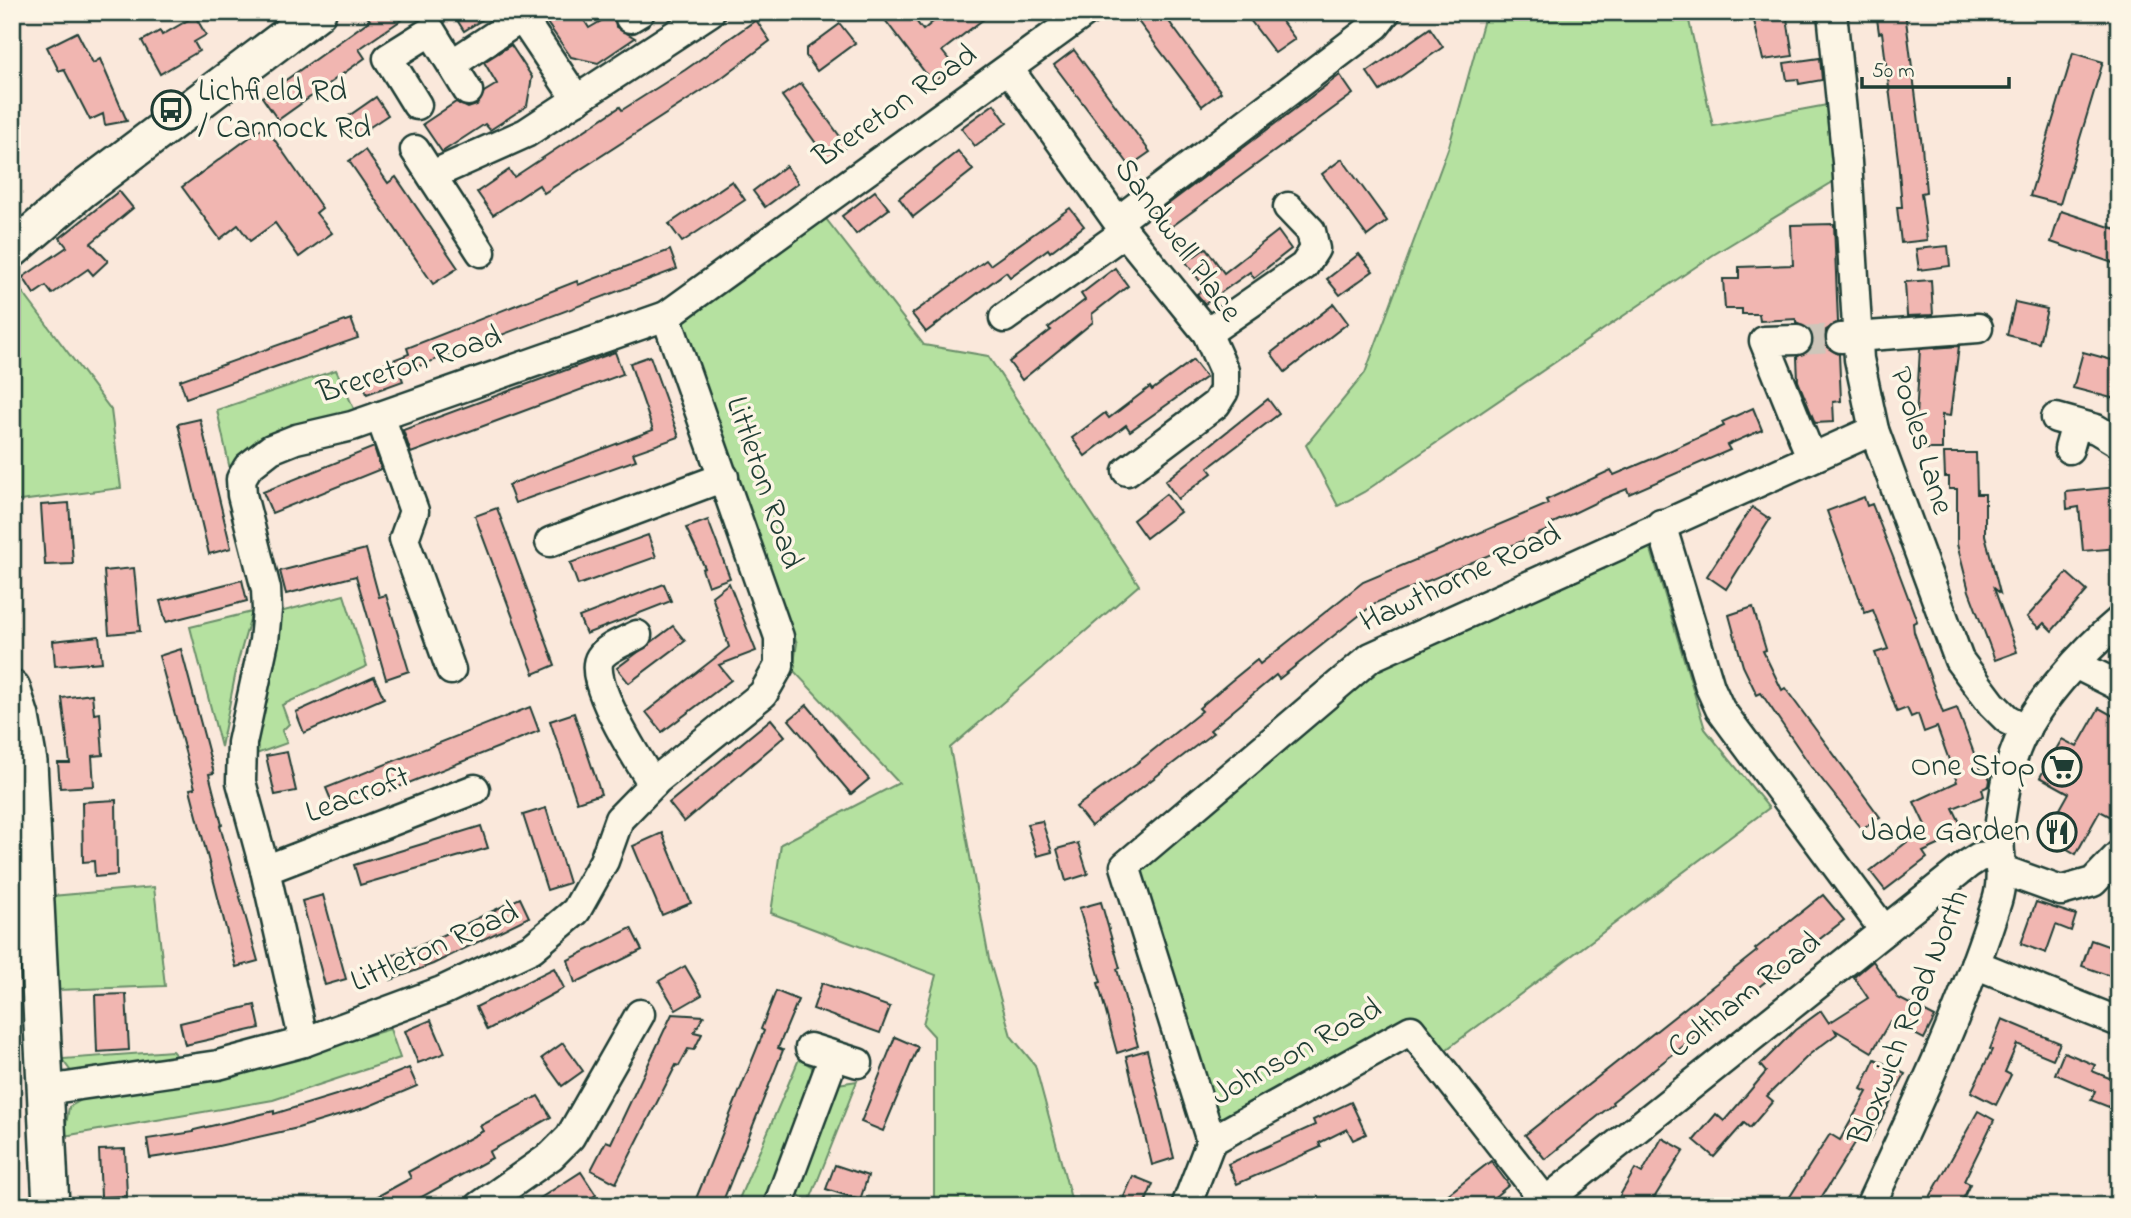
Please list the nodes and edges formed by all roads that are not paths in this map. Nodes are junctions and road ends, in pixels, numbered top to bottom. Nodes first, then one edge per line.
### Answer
1 (318, 12) edge
2 (710, 12) edge
3 (1086, 12) edge
4 (1386, 12) edge
5 (1832, 12) edge
6 (523, 14) edge
7 (452, 64) junction
8 (1009, 69) junction
9 (468, 91) dead end
10 (578, 100) junction
11 (417, 105) dead end
12 (415, 150) dead end
13 (432, 175) junction
14 (82, 190) junction
15 (1288, 207) dead end
16 (12, 220) edge
17 (1121, 227) junction
18 (12, 250) edge
19 (481, 252) dead end
20 (666, 316) junction
21 (1004, 318) dead end
22 (1978, 328) dead end
23 (1207, 333) junction
24 (1848, 337) junction
25 (1797, 340) tunnel mouth
26 (380, 416) junction
27 (1874, 430) junction
28 (2067, 430) dead end
29 (2119, 443) edge
30 (1811, 457) junction
31 (1127, 471) dead end
32 (724, 477) junction
33 (1661, 524) junction
34 (550, 542) dead end
35 (2119, 621) edge
36 (637, 635) dead end
37 (2077, 665) junction
38 (451, 670) dead end
39 (2119, 686) edge
40 (15, 708) edge
41 (2026, 729) junction
42 (653, 785) junction
43 (475, 789) dead end
44 (2119, 855) edge
45 (2000, 862) junction
46 (1125, 866) joint
47 (265, 870) junction
48 (1884, 930) junction
49 (1975, 964) junction
50 (2119, 1022) edge
51 (625, 1023) dead end
52 (304, 1042) junction
53 (834, 1056) dead end
54 (46, 1090) junction
55 (1211, 1141) junction
56 (1543, 1203) edge
57 (51, 1206) edge
58 (480, 1206) edge
59 (778, 1206) edge
60 (1186, 1206) edge
61 (1870, 1206) edge

1 - 14 main road
2 - 10 street
3 - 8 street, Brereton Road
4 - 17 street
5 - 24 street, Pooles Lane
6 - 7 street
6 - 10 street
7 - 9 street
7 - 11 street
8 - 17 street, Sandwell Place
8 - 20 street, Brereton Road
10 - 13 street
12 - 13 street
13 - 19 street
14 - 16 main road
14 - 18 main road
15 - 23 street
17 - 21 street
17 - 23 street, Sandwell Place
20 - 26 street, Brereton Road
20 - 32 street, Littleton Road
22 - 24 street
23 - 31 street, Sandwell Place
24 - 27 street, Pooles Lane
25 - 30 street
26 - 38 street
26 - 47 street, Brereton Road
27 - 30 street, Hawthorne Road
27 - 41 street, Pooles Lane
28 - 29 street
30 - 33 street, Hawthorne Road
32 - 34 street
32 - 42 street, Littleton Road
33 - 46 street, Hawthorne Road
33 - 48 street
35 - 37 street, Bloxwich Road North
36 - 42 street
37 - 39 street
37 - 41 street, Bloxwich Road North
40 - 54 main road
41 - 45 street, Bloxwich Road North
42 - 52 street, Littleton Road
43 - 47 street, Leacroft
44 - 45 street
45 - 48 street, Coltham Road
45 - 49 street, Bloxwich Road North
46 - 55 street, Johnson Road
47 - 52 street, Brereton Road
48 - 56 street, Coltham Road
49 - 50 street
49 - 61 street, Bloxwich Road North
51 - 58 street
52 - 54 street, Littleton Road
53 - 59 street
54 - 57 main road
55 - 56 street, Johnson Road
55 - 60 street, Johnson Road

